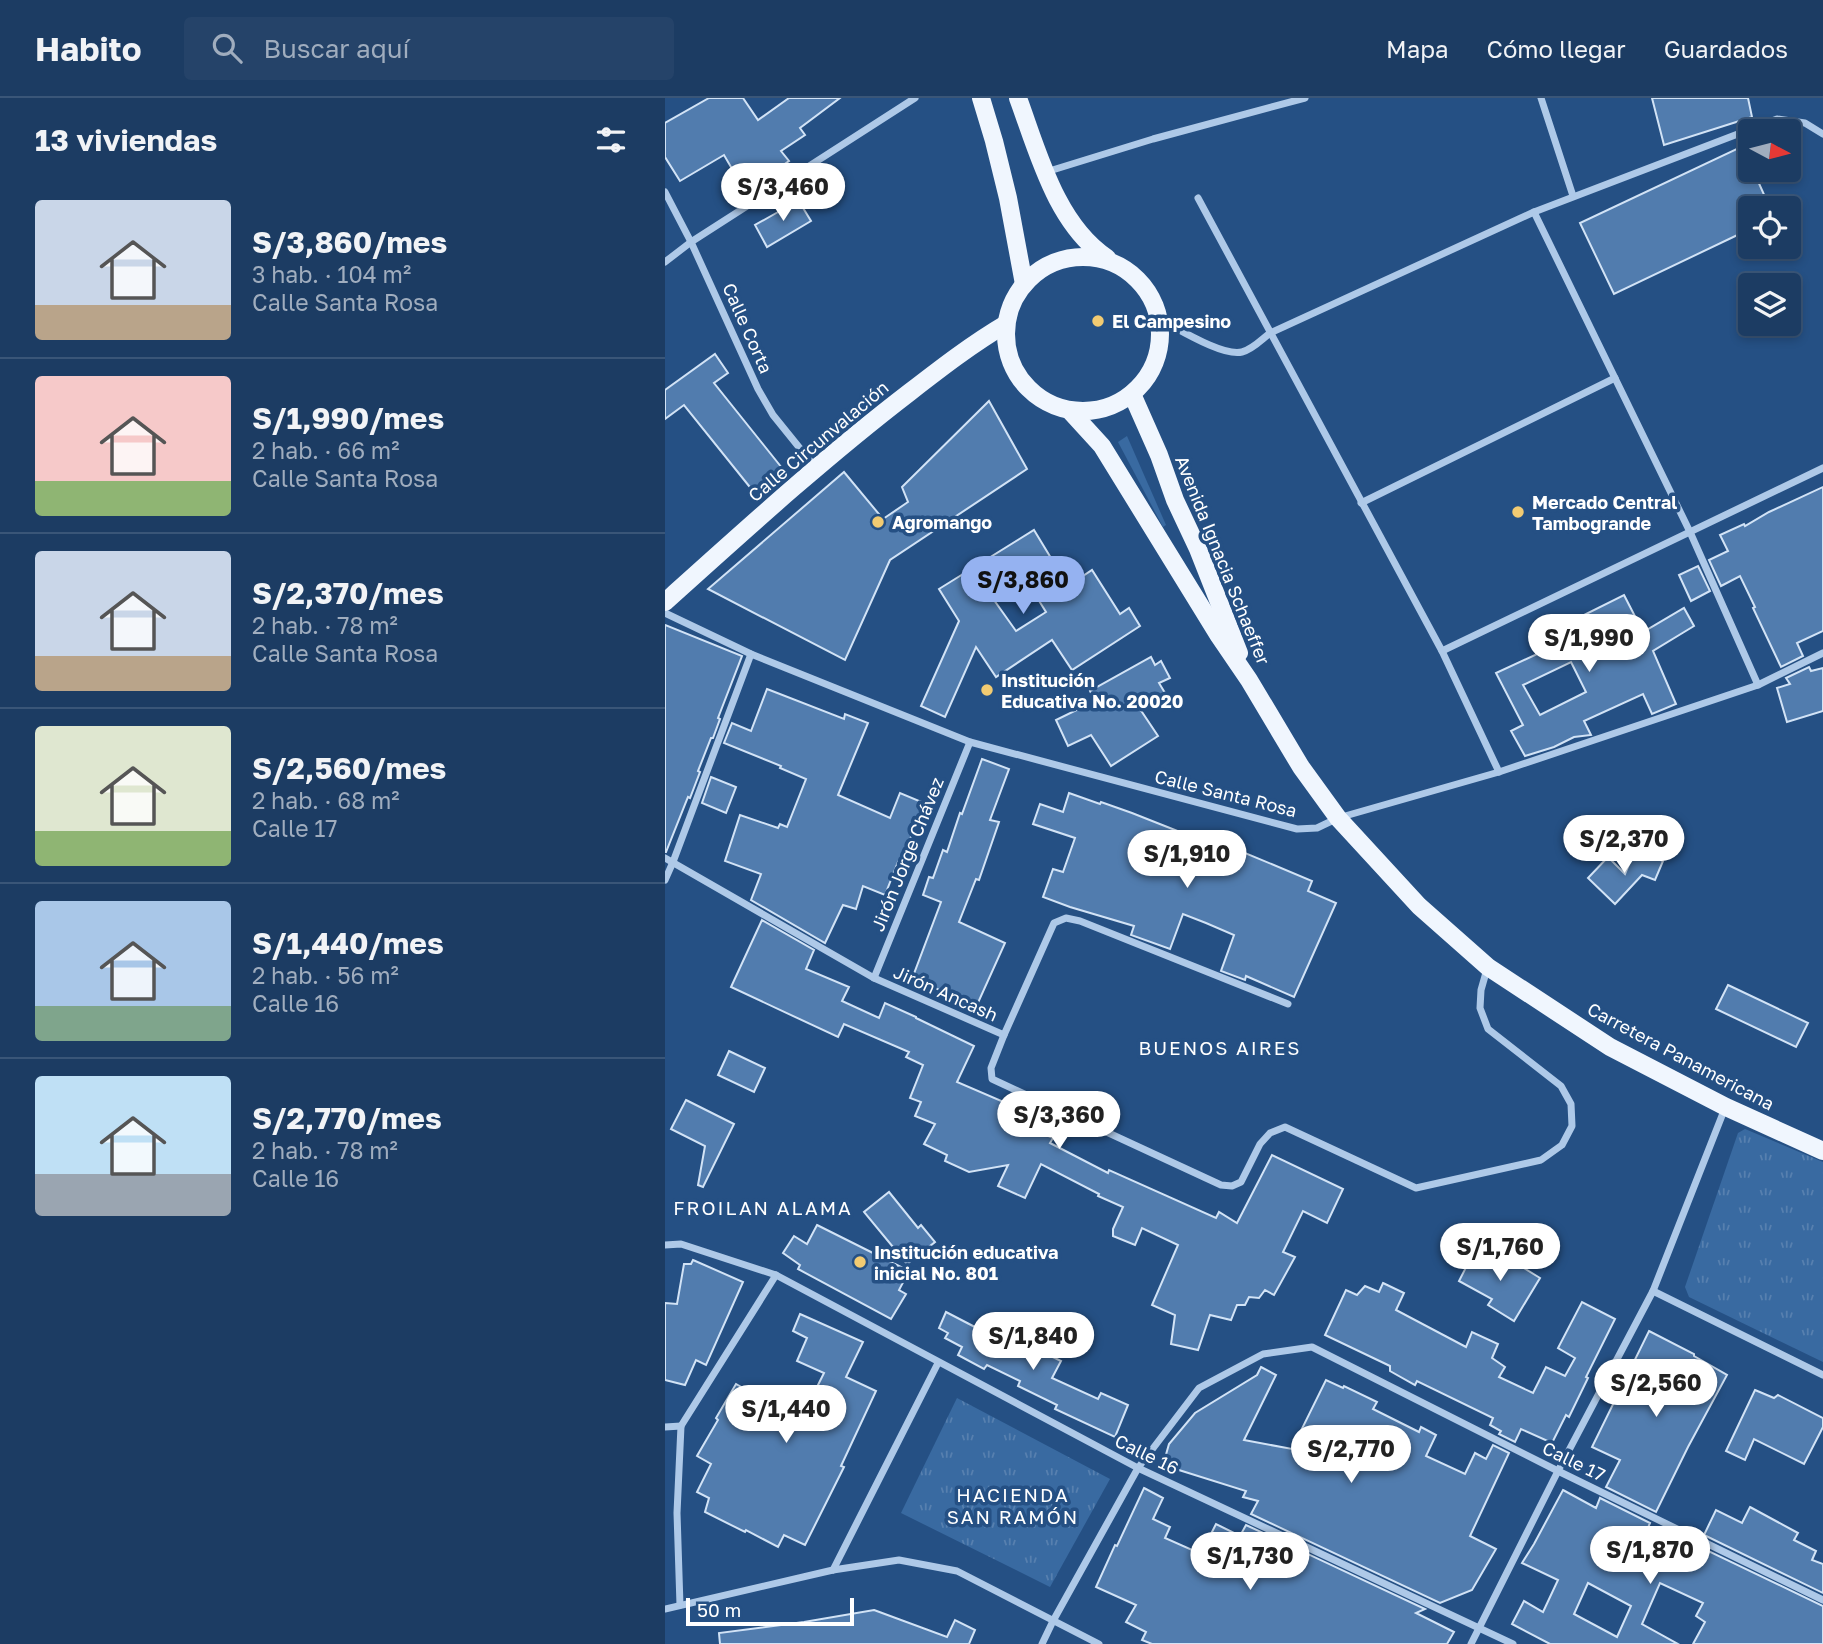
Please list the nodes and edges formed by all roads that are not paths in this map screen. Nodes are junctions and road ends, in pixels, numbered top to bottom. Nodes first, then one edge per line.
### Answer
1 (915, 98) edge
2 (981, 98) edge
3 (1018, 98) edge
4 (1305, 98) edge
5 (1541, 98) edge
6 (1823, 134) edge
7 (1045, 172) junction
8 (665, 192) edge
9 (1573, 196) junction
10 (1198, 198) dead end
11 (1534, 212) junction
12 (691, 242) junction
13 (665, 262) edge
14 (1115, 263) junction
15 (1024, 284) junction
16 (1159, 319) junction
17 (1006, 324) junction
18 (1270, 333) junction
19 (1615, 378) junction
20 (1132, 394) junction
21 (1070, 411) junction
22 (816, 467) junction
23 (1823, 467) edge
24 (1361, 503) junction
25 (1690, 532) junction
26 (665, 602) edge
27 (665, 613) edge
28 (1442, 651) junction
29 (1823, 653) edge
30 (751, 654) junction
31 (1249, 680) junction
32 (1758, 685) junction
33 (970, 742) junction
34 (1499, 772) junction
35 (1338, 818) junction
36 (665, 858) edge
37 (673, 862) junction
38 (665, 880) edge
39 (1488, 967) junction
40 (874, 978) junction
41 (1288, 1004) dead end
42 (1004, 1035) junction
43 (1726, 1107) junction
44 (1823, 1151) edge
45 (665, 1245) edge
46 (776, 1275) junction
47 (1654, 1291) junction
48 (938, 1363) junction
49 (1823, 1374) edge
50 (681, 1426) junction
51 (665, 1427) edge
52 (1137, 1468) junction
53 (1558, 1471) junction
54 (833, 1570) junction
55 (1823, 1600) edge
56 (680, 1605) junction
57 (665, 1609) edge
58 (1053, 1621) junction
59 (1478, 1629) junction
60 (1042, 1644) edge
61 (1099, 1644) edge
62 (1471, 1644) edge
63 (1513, 1644) edge

1 - 12 street
2 - 15 main road
3 - 7 main road
4 - 7 street
5 - 9 street
6 - 9 street
7 - 14 main road
8 - 12 street, Calle Corta
9 - 11 street
10 - 18 street
11 - 18 street
11 - 19 street
12 - 13 street
12 - 22 street, Calle Corta
14 - 15 main road
14 - 16 main road
15 - 17 main road
16 - 18 street
16 - 20 main road
17 - 21 main road
17 - 22 main road, Calle Circunvalación
18 - 24 street
19 - 24 street
19 - 25 street
20 - 21 main road
20 - 31 main road, Avenida Ignacia Schaeffer
21 - 31 main road, Avenida Ignacia Schaeffer
22 - 26 main road, Calle Circunvalación
23 - 25 street
24 - 28 street
25 - 28 street
25 - 32 street
27 - 30 street, Calle Santa Rosa
28 - 34 street
29 - 32 street, Calle Santa Rosa
30 - 33 street, Calle Santa Rosa
30 - 37 street
31 - 35 main road, Carretera Panamericana
32 - 34 street, Calle Santa Rosa
33 - 35 street, Calle Santa Rosa
33 - 40 street, Jirón Jorge Chávez
34 - 35 street, Calle Santa Rosa
35 - 39 main road, Carretera Panamericana
36 - 37 street, Jirón Ancash
37 - 38 street
37 - 40 street, Jirón Ancash
39 - 42 street, Jirón Ancash
39 - 43 main road, Carretera Panamericana
40 - 42 street, Jirón Ancash
41 - 42 street
43 - 44 main road, Carretera Panamericana
43 - 47 street
45 - 46 street, Calle 16
46 - 48 street, Calle 16
46 - 50 street
47 - 49 street
47 - 53 street
48 - 52 street, Calle 16
48 - 54 street
50 - 51 street
50 - 56 street
52 - 53 street, Calle 17
52 - 58 street
52 - 59 street, Calle 16
53 - 55 street, Calle 17
53 - 59 street
54 - 56 street
54 - 58 street
56 - 57 street
58 - 60 street
58 - 61 street
59 - 62 street
59 - 63 street, Calle 16

